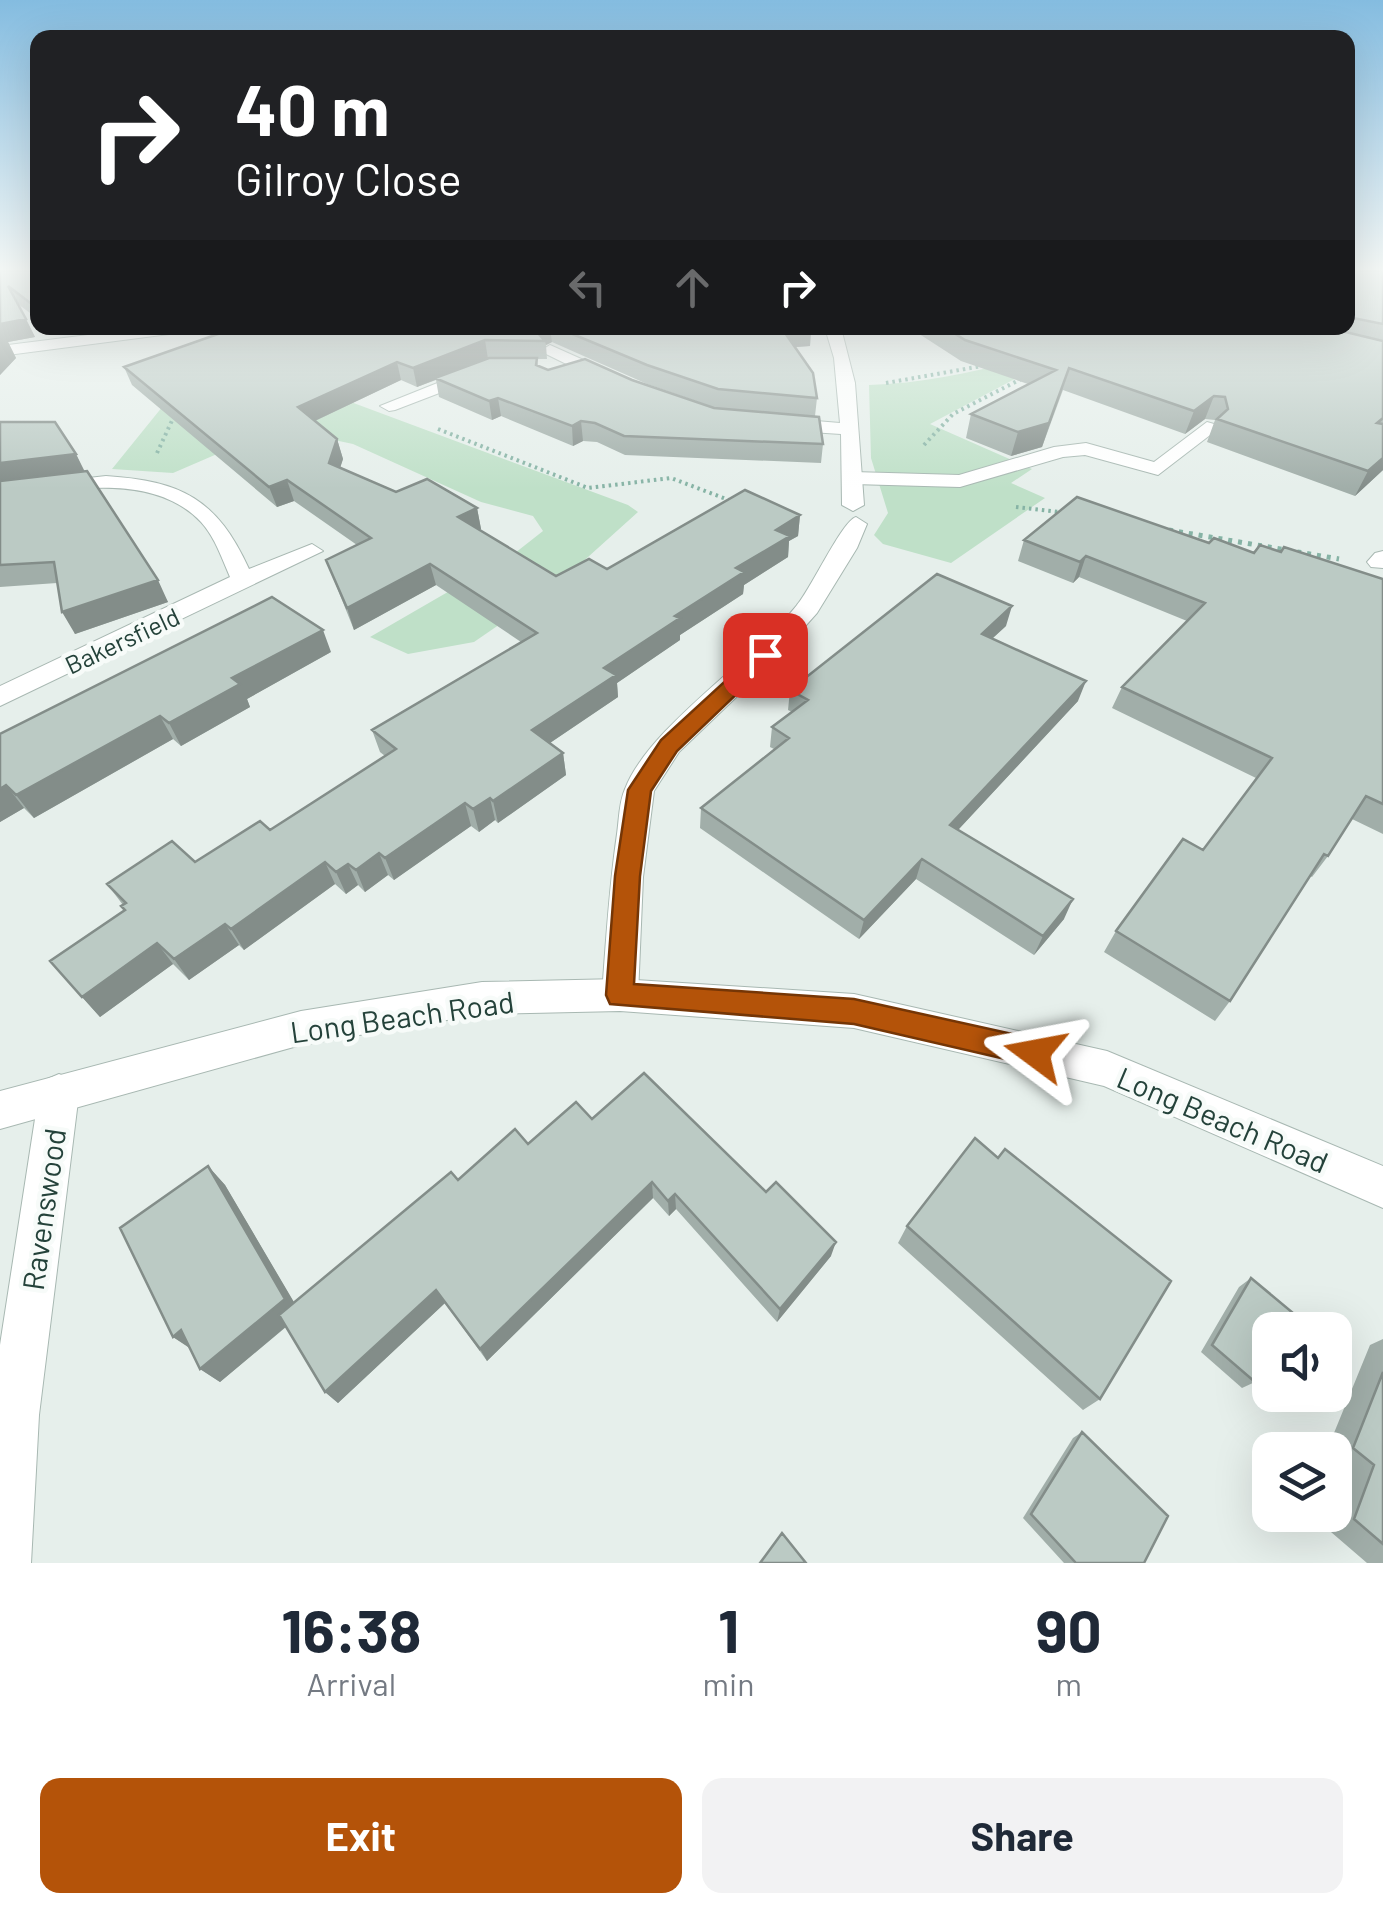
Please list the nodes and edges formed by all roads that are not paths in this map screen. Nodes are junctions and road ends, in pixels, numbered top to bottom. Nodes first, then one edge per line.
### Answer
1 (62, 343) edge
2 (840, 343) edge
3 (550, 350) dead end
4 (0, 352) edge
5 (489, 367) edge
6 (539, 370) edge
7 (576, 370) junction
8 (626, 386) edge
9 (389, 406) dead end
10 (766, 422) edge
11 (848, 428) junction
12 (1208, 428) edge
13 (853, 478) junction
14 (0, 494) edge
15 (312, 551) dead end
16 (243, 580) junction
17 (0, 697) edge
18 (620, 995) junction
19 (60, 1093) junction
20 (0, 1110) edge
21 (1383, 1186) edge
22 (4, 1563) edge

1 - 4 street
2 - 11 street
3 - 7 street
5 - 9 street
6 - 7 street
7 - 8 street
10 - 11 street
11 - 13 street
12 - 13 street
13 - 18 street
14 - 16 street
15 - 16 street, Bakersfield
16 - 17 street, Bakersfield
18 - 19 street, Long Beach Road
18 - 21 street, Long Beach Road
19 - 20 street, Long Beach Road
19 - 22 street, Ravenswood

